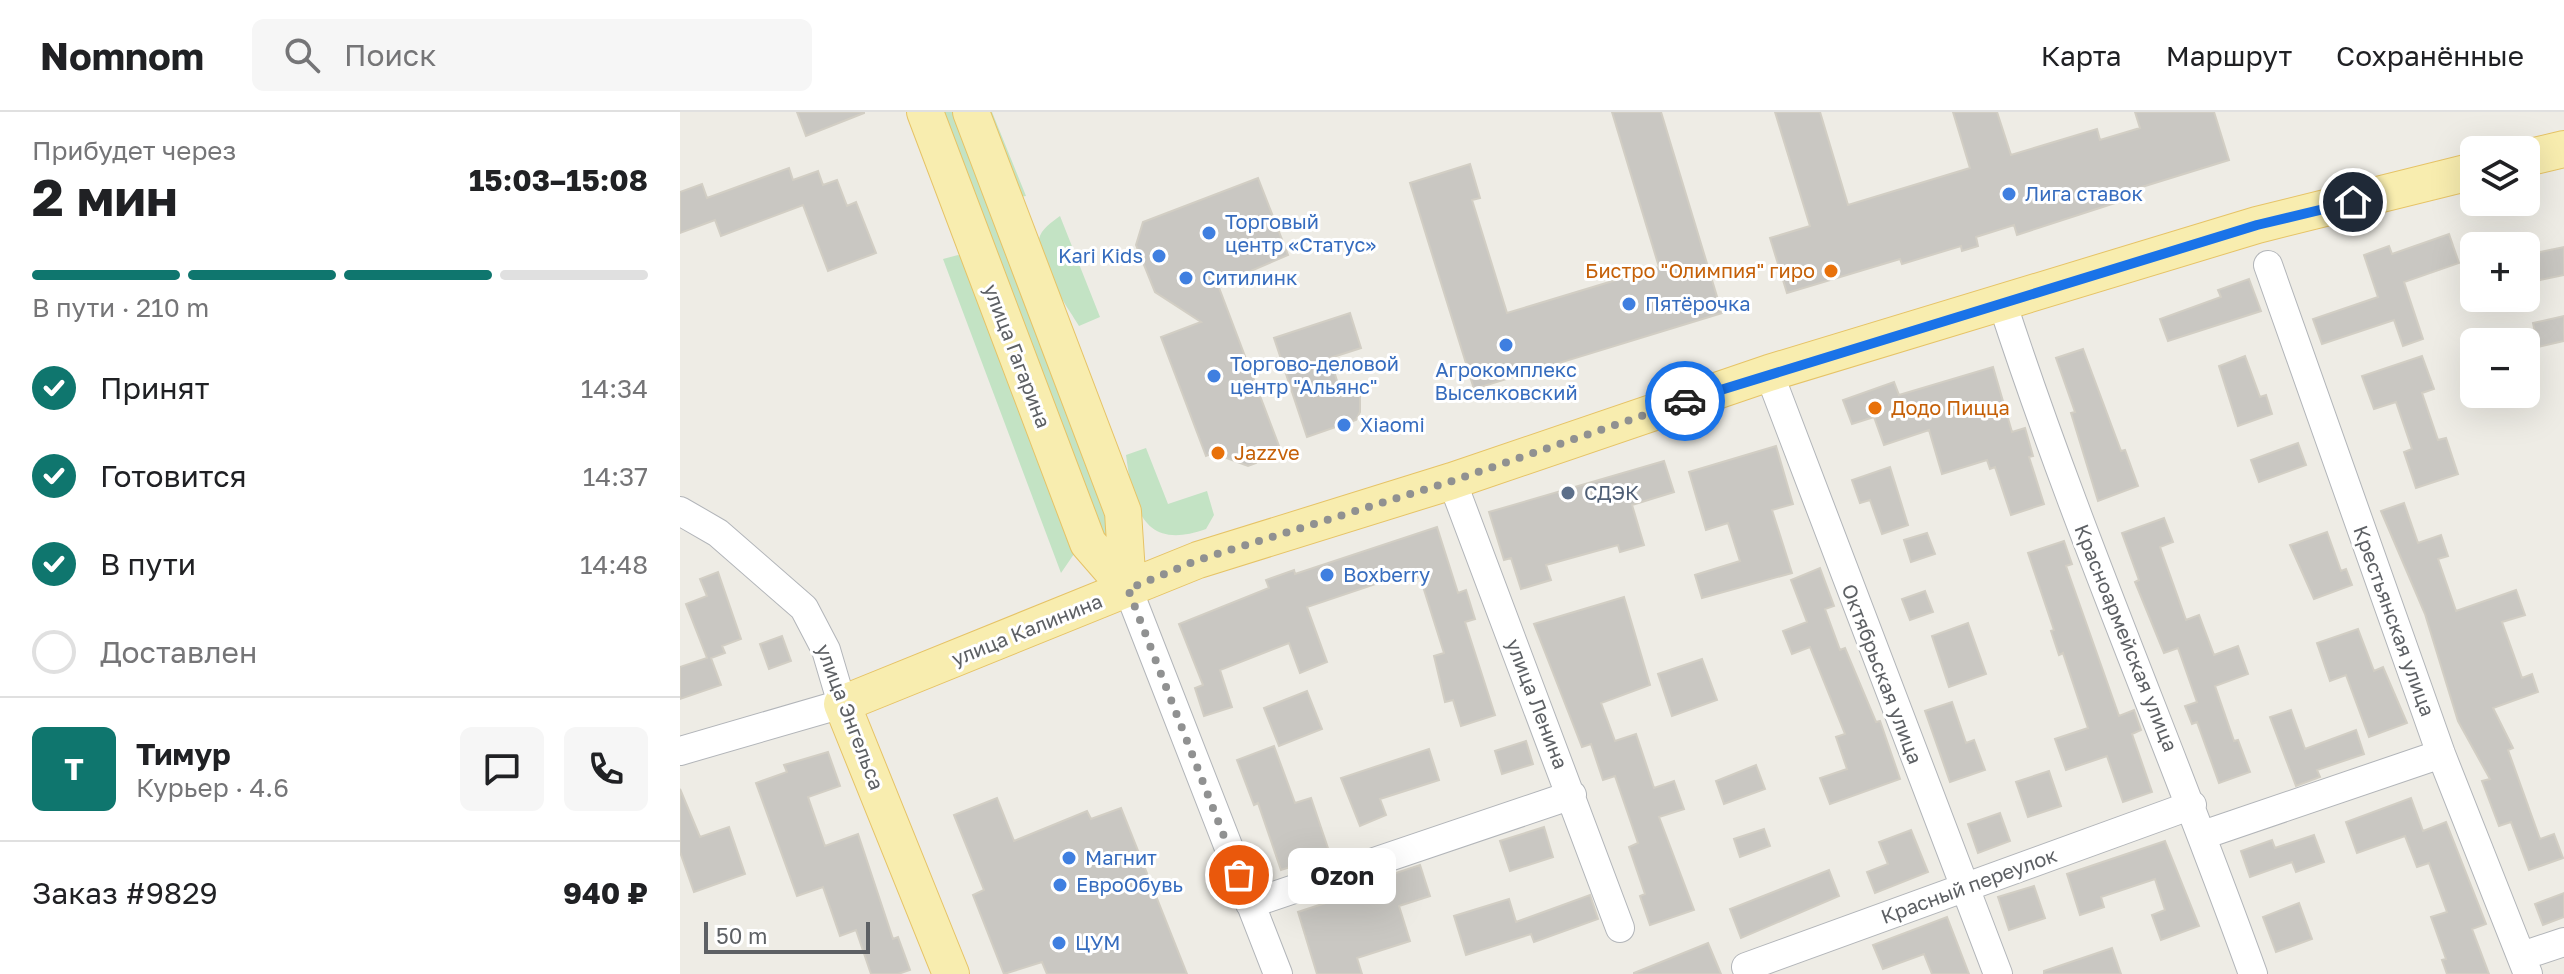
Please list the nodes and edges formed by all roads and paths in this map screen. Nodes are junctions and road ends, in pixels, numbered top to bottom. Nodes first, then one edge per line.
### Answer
1 (925, 112) edge
2 (971, 112) edge
3 (2564, 149) edge
4 (2540, 155) edge
5 (2460, 174) edge
6 (2268, 265) dead end
7 (2002, 302) junction
8 (1769, 373) junction
9 (1452, 481) junction
10 (680, 511) edge
11 (1128, 589) junction
12 (842, 704) junction
13 (680, 751) edge
14 (2441, 754) junction
15 (1572, 795) junction
16 (2192, 805) junction
17 (2203, 835) junction
18 (1963, 888) junction
19 (1250, 904) junction
20 (1620, 928) dead end
21 (2564, 942) edge
22 (2525, 965) edge
23 (1746, 967) dead end
24 (951, 974) edge
25 (1278, 974) edge
26 (1998, 974) edge
27 (2253, 974) edge

1 - 11 main road, улица Гагарина
2 - 11 main road, улица Гагарина
3 - 4 main road
5 - 7 main road, улица Калинина
6 - 14 street, Крестьянская улица
7 - 8 main road, улица Калинина
7 - 16 street, Красноармейская улица
8 - 9 main road, улица Калинина
8 - 18 street, Октябрьская улица
9 - 11 main road, улица Калинина
9 - 15 street, улица Ленина
10 - 12 street, улица Энгельса
11 - 12 main road, улица Калинина
11 - 19 street, улица Гагарина
12 - 13 street, улица Калинина
12 - 24 main road, улица Энгельса
14 - 17 street
14 - 22 street, Крестьянская улица
15 - 19 street
15 - 20 street, улица Ленина
16 - 17 street, Красноармейская улица
16 - 18 street, Красный переулок
17 - 27 street, Красноармейская улица
18 - 23 street, Красный переулок
18 - 26 street, Октябрьская улица
19 - 25 street, улица Гагарина
21 - 22 street

